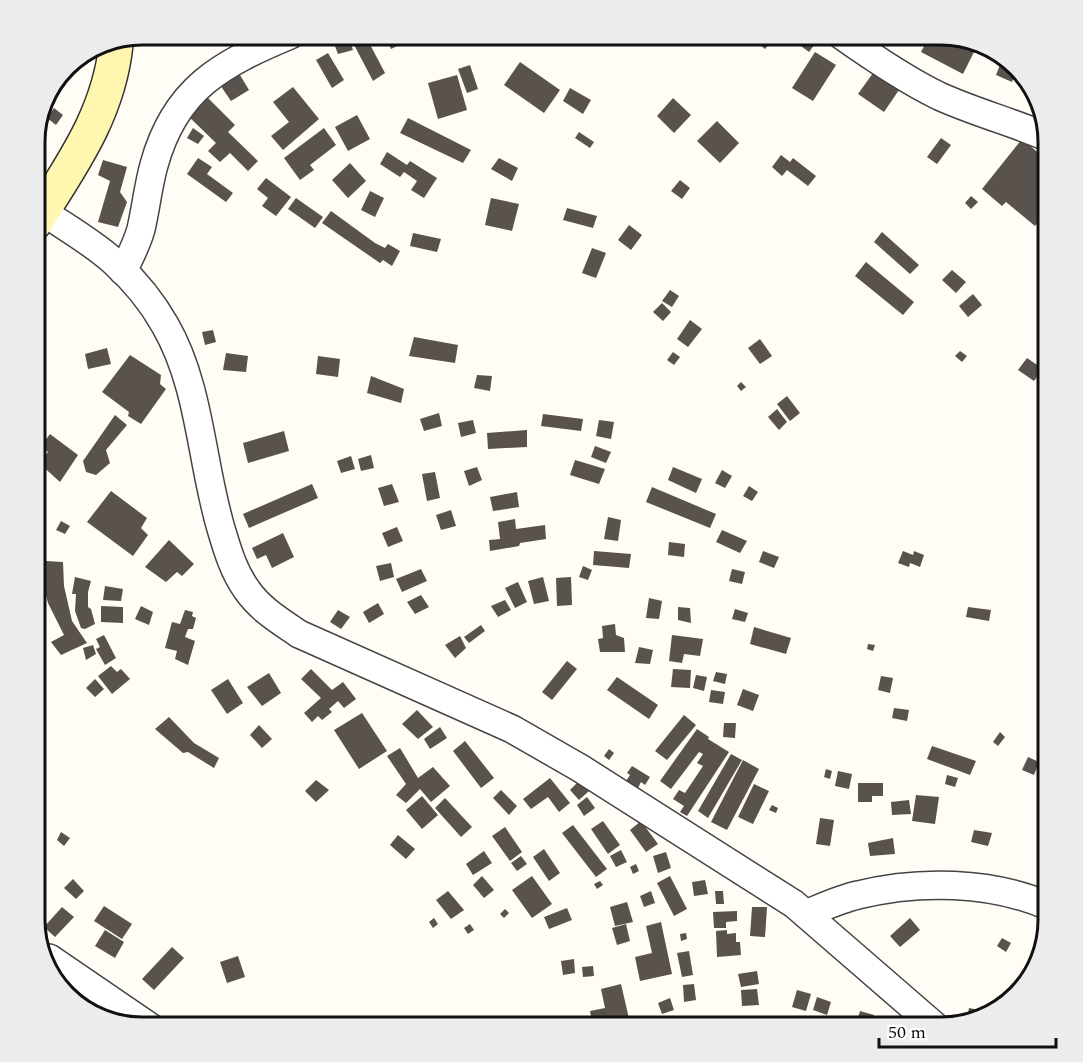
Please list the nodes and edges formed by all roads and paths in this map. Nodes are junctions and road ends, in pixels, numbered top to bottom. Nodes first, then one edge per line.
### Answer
1 (265, 45) edge
2 (855, 45) edge
3 (115, 49) edge
4 (1037, 133) edge
5 (45, 206) edge
6 (45, 221) edge
7 (123, 271) junction
8 (1038, 901) edge
9 (806, 914) junction
10 (55, 962) edge
11 (133, 1016) edge
12 (923, 1017) edge

1 - 7 street
2 - 4 street
3 - 5 street
6 - 7 street
7 - 9 street
8 - 9 street
9 - 12 street
10 - 11 street

